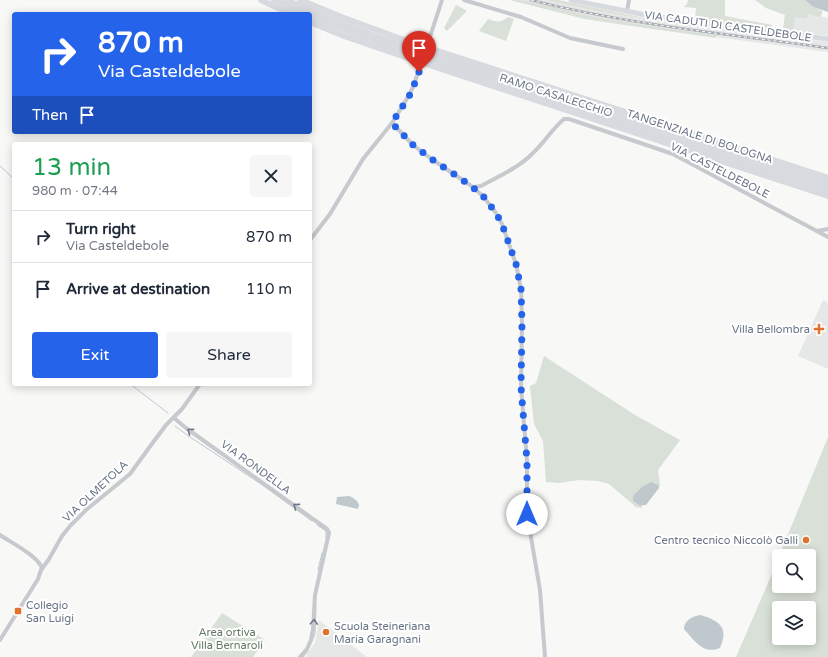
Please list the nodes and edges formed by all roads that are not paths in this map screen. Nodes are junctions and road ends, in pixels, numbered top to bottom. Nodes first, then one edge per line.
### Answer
1 (261, 0) edge
2 (274, 0) edge
3 (286, 0) edge
4 (300, 0) edge
5 (442, 0) edge
6 (464, 0) edge
7 (571, 0) edge
8 (587, 0) edge
9 (629, 0) edge
10 (614, 8) junction
11 (627, 11) junction
12 (287, 12) edge
13 (301, 12) edge
14 (312, 17) edge
15 (312, 23) edge
16 (828, 39) edge
17 (623, 49) dead end
18 (392, 122) junction
19 (828, 178) edge
20 (828, 184) edge
21 (481, 186) junction
22 (473, 187) junction
23 (828, 190) edge
24 (481, 193) junction
25 (828, 196) edge
26 (828, 229) edge
27 (817, 231) junction
28 (828, 236) edge
29 (312, 237) edge
30 (198, 386) edge
31 (174, 418) junction
32 (0, 535) edge
33 (42, 570) junction
34 (0, 640) edge
35 (300, 657) edge
36 (544, 657) edge

1 - 12 highway
2 - 13 highway
3 - 20 highway, RAMO CASALECCHIO
4 - 19 highway, TANGENZIALE DI BOLOGNA
5 - 18 street
6 - 17 street
7 - 10 main road
8 - 10 main road
9 - 11 street
10 - 11 main road, VIA CADUTI DI CASTELDEBOLE
11 - 16 main road, VIA CADUTI DI CASTELDEBOLE
14 - 23 highway, RAMO CASALECCHIO
15 - 25 highway, TANGENZIALE DI BOLOGNA
18 - 22 street
18 - 29 street
21 - 22 street, VIA CASTELDEBOLE
21 - 24 street
21 - 27 street, VIA CASTELDEBOLE
22 - 24 street
24 - 36 street
26 - 27 street
27 - 28 street, VIA CASTELDEBOLE
30 - 31 street, VIA OLMETOLA
31 - 33 street, VIA OLMETOLA
35 -> 31 street, VIA RONDELLA
32 - 33 street
33 - 34 street, VIA OLMETOLA

